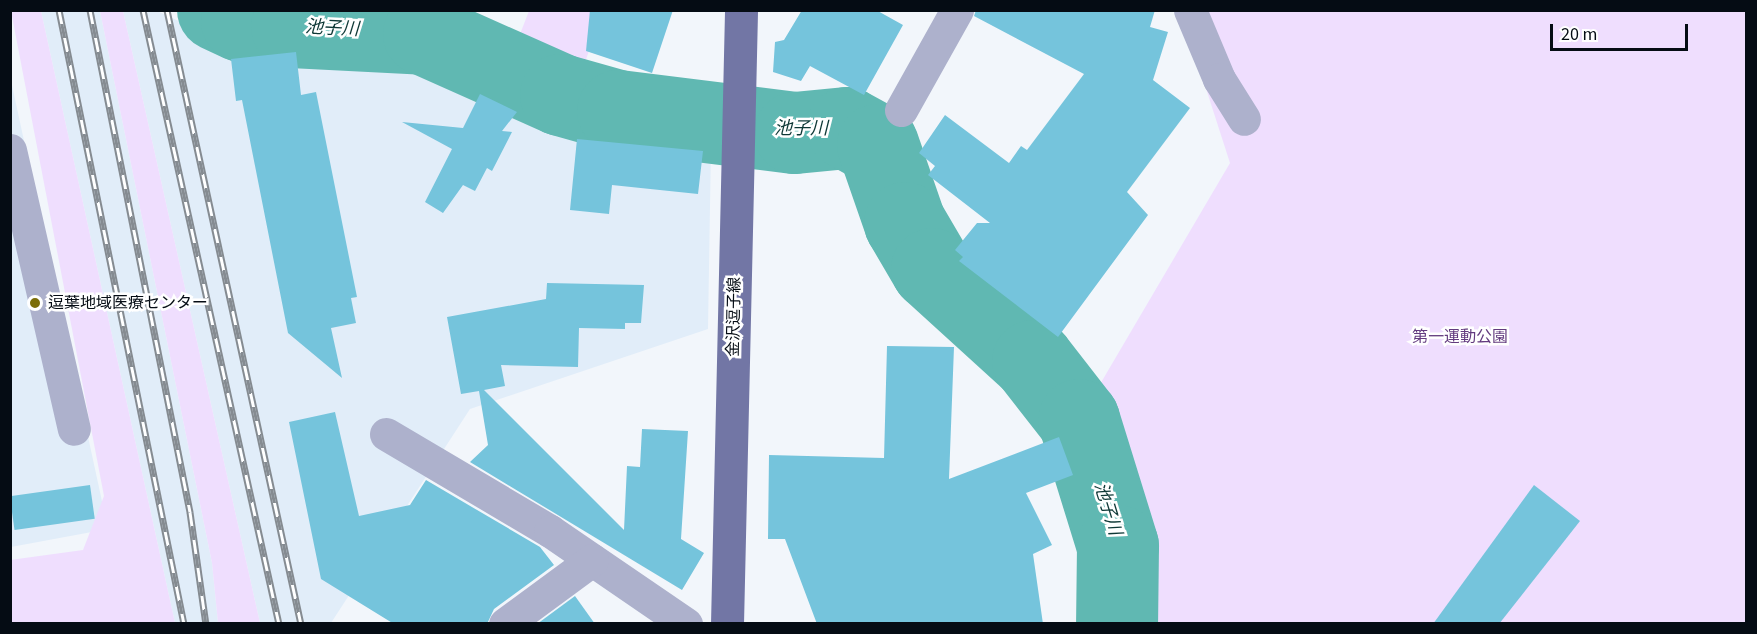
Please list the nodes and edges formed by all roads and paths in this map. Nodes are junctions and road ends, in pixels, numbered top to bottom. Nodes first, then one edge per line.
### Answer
1 (741, 10) edge
2 (957, 10) edge
3 (1190, 10) edge
4 (901, 110) dead end
5 (1245, 119) dead end
6 (10, 150) edge
7 (74, 429) dead end
8 (386, 434) dead end
9 (592, 560) junction
10 (505, 624) edge
11 (686, 624) edge
12 (727, 624) edge

1 - 12 main road, 金沢逗子線
2 - 4 street
3 - 5 street
6 - 7 street
8 - 9 street
9 - 10 street
9 - 11 street

